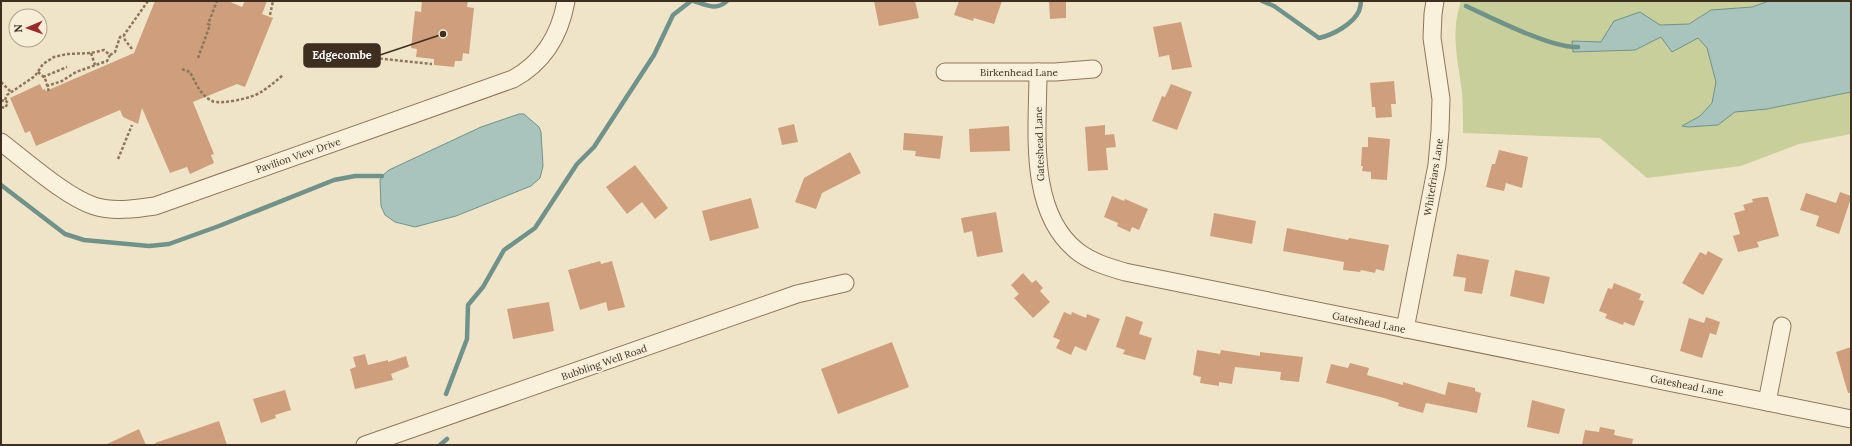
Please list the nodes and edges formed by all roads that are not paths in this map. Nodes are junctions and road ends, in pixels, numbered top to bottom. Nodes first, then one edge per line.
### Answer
1 (566, 1) edge
2 (1435, 1) edge
3 (1093, 69) dead end
4 (945, 72) dead end
5 (1038, 72) junction
6 (1, 142) edge
7 (844, 282) dead end
8 (1782, 326) dead end
9 (1404, 329) junction
10 (1767, 402) junction
11 (1851, 419) edge
12 (364, 445) edge

1 - 6 street, Pavilion View Drive
2 - 9 street, Whitefriars Lane
3 - 5 street, Birkenhead Lane
4 - 5 street, Birkenhead Lane
5 - 9 street, Gateshead Lane
7 - 12 street, Bubbling Well Road
8 - 10 street
9 - 10 street, Gateshead Lane
10 - 11 street, Gateshead Lane

